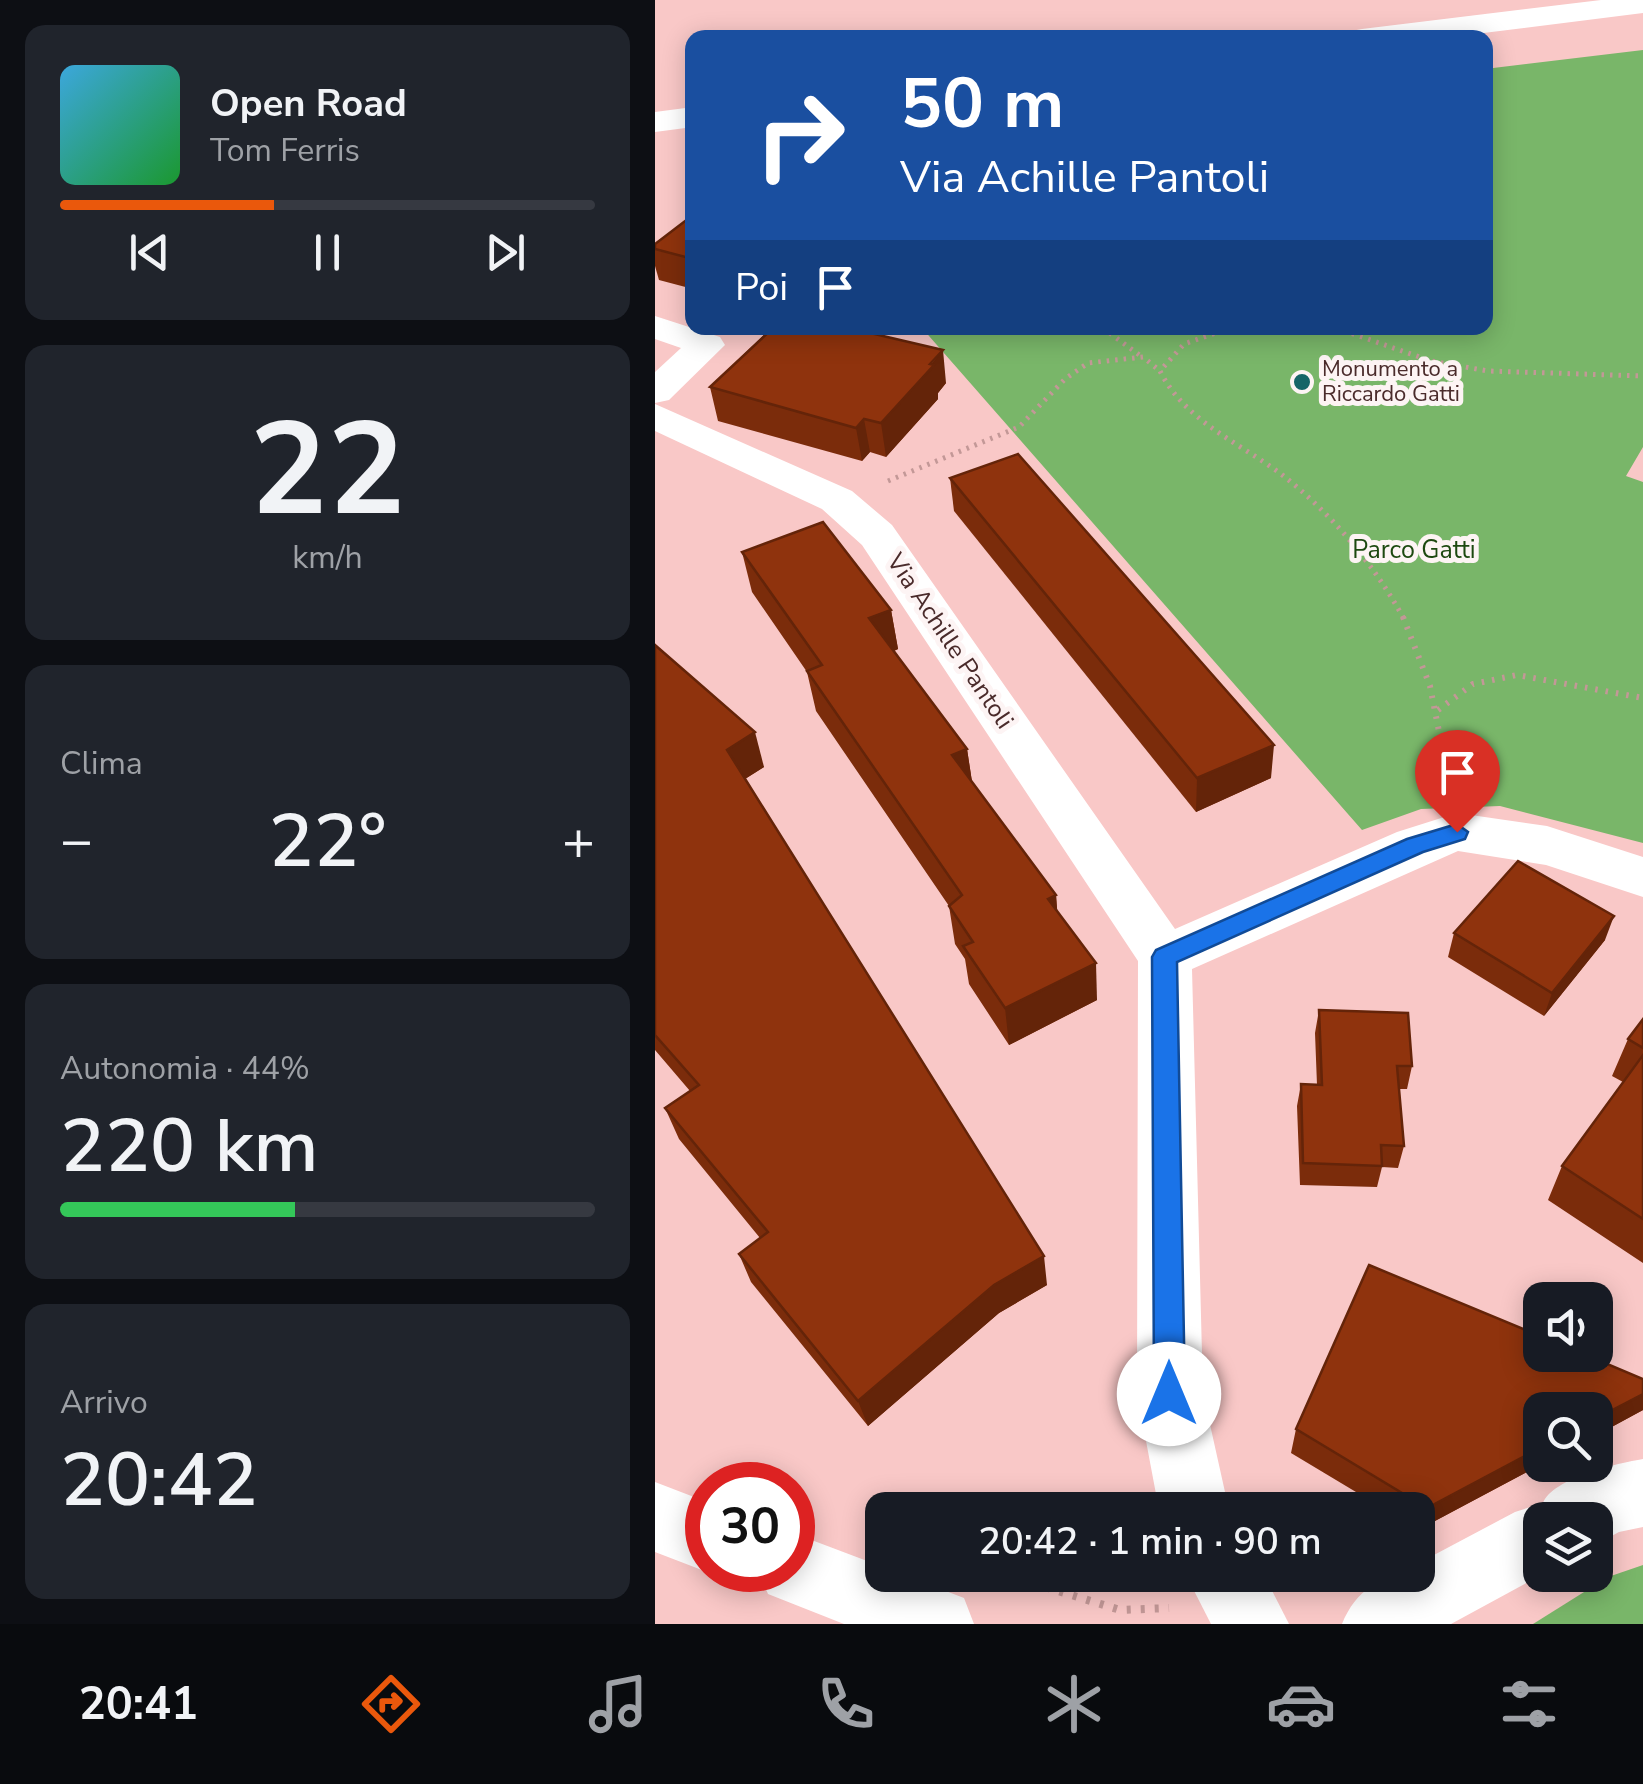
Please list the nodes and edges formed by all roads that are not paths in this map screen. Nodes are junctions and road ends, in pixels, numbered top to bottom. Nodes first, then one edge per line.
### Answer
1 (1643, 4) edge
2 (1643, 20) edge
3 (1429, 30) edge
4 (1493, 38) edge
5 (685, 118) edge
6 (655, 122) edge
7 (685, 135) edge
8 (655, 138) edge
9 (655, 327) edge
10 (655, 392) edge
11 (655, 416) edge
12 (1643, 877) edge
13 (1165, 957) junction
14 (1190, 1492) edge
15 (1643, 1494) edge
16 (1604, 1502) edge
17 (655, 1517) edge
18 (685, 1529) edge
19 (1523, 1546) edge
20 (815, 1577) edge
21 (1233, 1592) edge
22 (937, 1624) edge
23 (1253, 1624) edge
24 (1378, 1624) edge

1 - 3 main road
2 - 4 main road
5 - 6 main road
7 - 8 main road
9 - 10 street
11 - 13 street, Via Achille Pantoli
12 - 13 street
13 - 14 street
15 - 16 street
17 - 18 street
19 - 24 street
20 - 22 street
21 - 23 street

